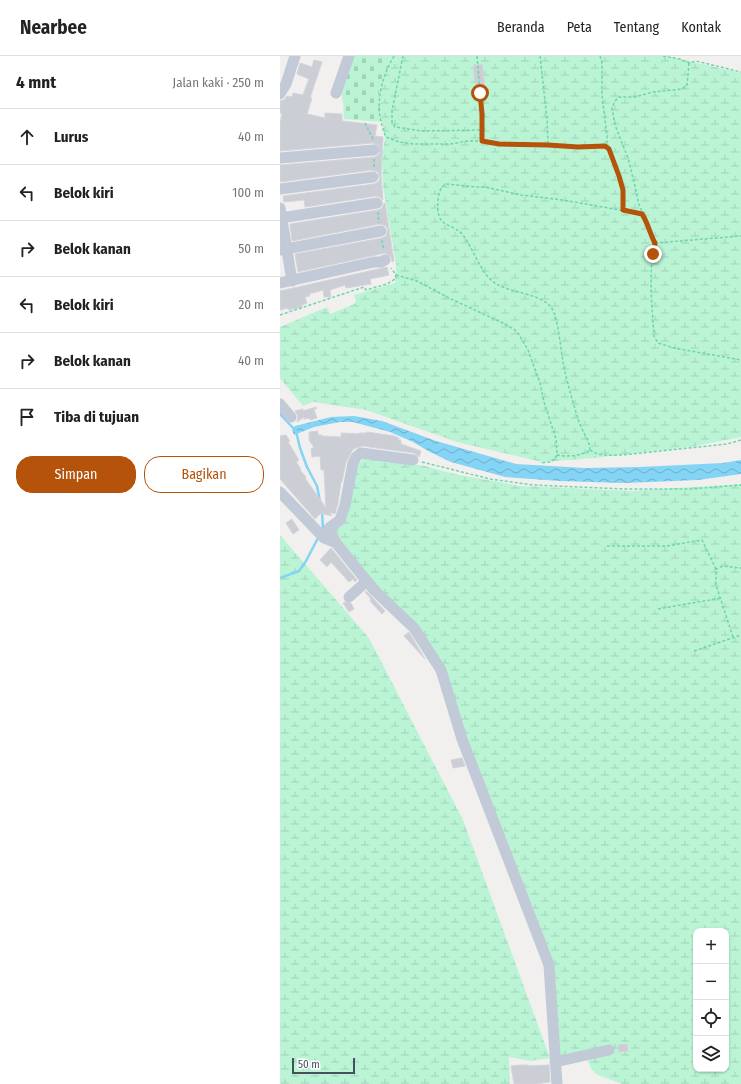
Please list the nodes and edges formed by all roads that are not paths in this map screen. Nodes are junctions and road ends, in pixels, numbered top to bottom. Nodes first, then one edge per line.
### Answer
1 (295, 56) edge
2 (349, 56) edge
3 (336, 93) dead end
4 (280, 94) edge
5 (374, 150) road end
6 (280, 158) edge
7 (373, 177) dead end
8 (280, 189) edge
9 (377, 204) road end
10 (280, 215) edge
11 (381, 231) road end
12 (283, 249) edge
13 (385, 260) road end
14 (292, 281) junction
15 (280, 283) edge
16 (280, 404) edge
17 (291, 417) dead end
18 (413, 460) road end
19 (280, 492) edge
20 (336, 543) junction
21 (367, 581) junction
22 (349, 597) dead end
23 (609, 1050) dead end
24 (555, 1062) junction
25 (557, 1084) edge

1 - 4 street
2 - 3 street
5 - 6 street
7 - 8 street
9 - 10 street
10 - 12 street
11 - 12 street
12 - 14 street
13 - 14 street
14 - 15 street
16 - 17 street
18 - 20 street
19 - 20 street
20 - 21 street
21 - 22 street
21 - 24 street
23 - 24 street
24 - 25 street

